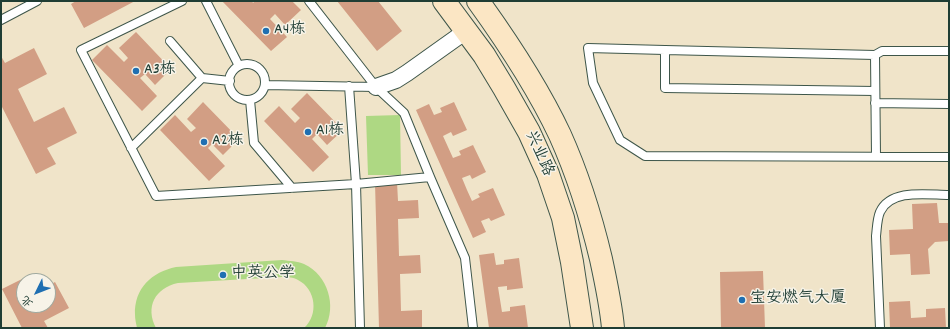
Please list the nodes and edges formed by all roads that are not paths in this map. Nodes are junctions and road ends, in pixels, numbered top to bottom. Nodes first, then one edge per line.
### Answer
1 (38, 1) edge
2 (182, 1) edge
3 (206, 1) edge
4 (309, 1) edge
5 (444, 1) edge
6 (478, 1) edge
7 (1, 20) edge
8 (466, 31) junction
9 (170, 41) dead end
10 (665, 50) junction
11 (949, 51) edge
12 (875, 55) junction
13 (239, 66) junction
14 (202, 78) junction
15 (230, 81) junction
16 (265, 85) junction
17 (349, 86) junction
18 (376, 87) junction
19 (875, 91) junction
20 (250, 100) junction
21 (875, 103) junction
22 (949, 104) edge
23 (132, 148) junction
24 (876, 156) junction
25 (949, 157) edge
26 (430, 177) junction
27 (356, 184) junction
28 (292, 188) junction
29 (949, 195) edge
30 (360, 328) edge
31 (473, 328) edge
32 (582, 328) edge
33 (613, 328) edge
34 (880, 328) edge

1 - 7 lane
2 - 23 lane
3 - 13 lane
4 - 18 lane
5 - 8 main road, 兴业路
6 - 33 main road, 兴业路
8 - 18 street
8 - 32 main road, 兴业路
9 - 14 lane
10 - 12 lane
10 - 19 lane
10 - 24 lane
11 - 12 lane
12 - 19 lane
13 - 15 lane
13 - 16 lane
14 - 15 lane
14 - 23 lane
15 - 20 lane
16 - 17 lane
16 - 20 lane
17 - 18 lane
17 - 27 lane
18 - 26 lane
19 - 21 lane
20 - 28 lane
21 - 22 lane
21 - 24 lane
23 - 28 lane
24 - 25 lane
26 - 27 lane
26 - 31 lane
27 - 28 lane
27 - 30 lane
29 - 34 lane

